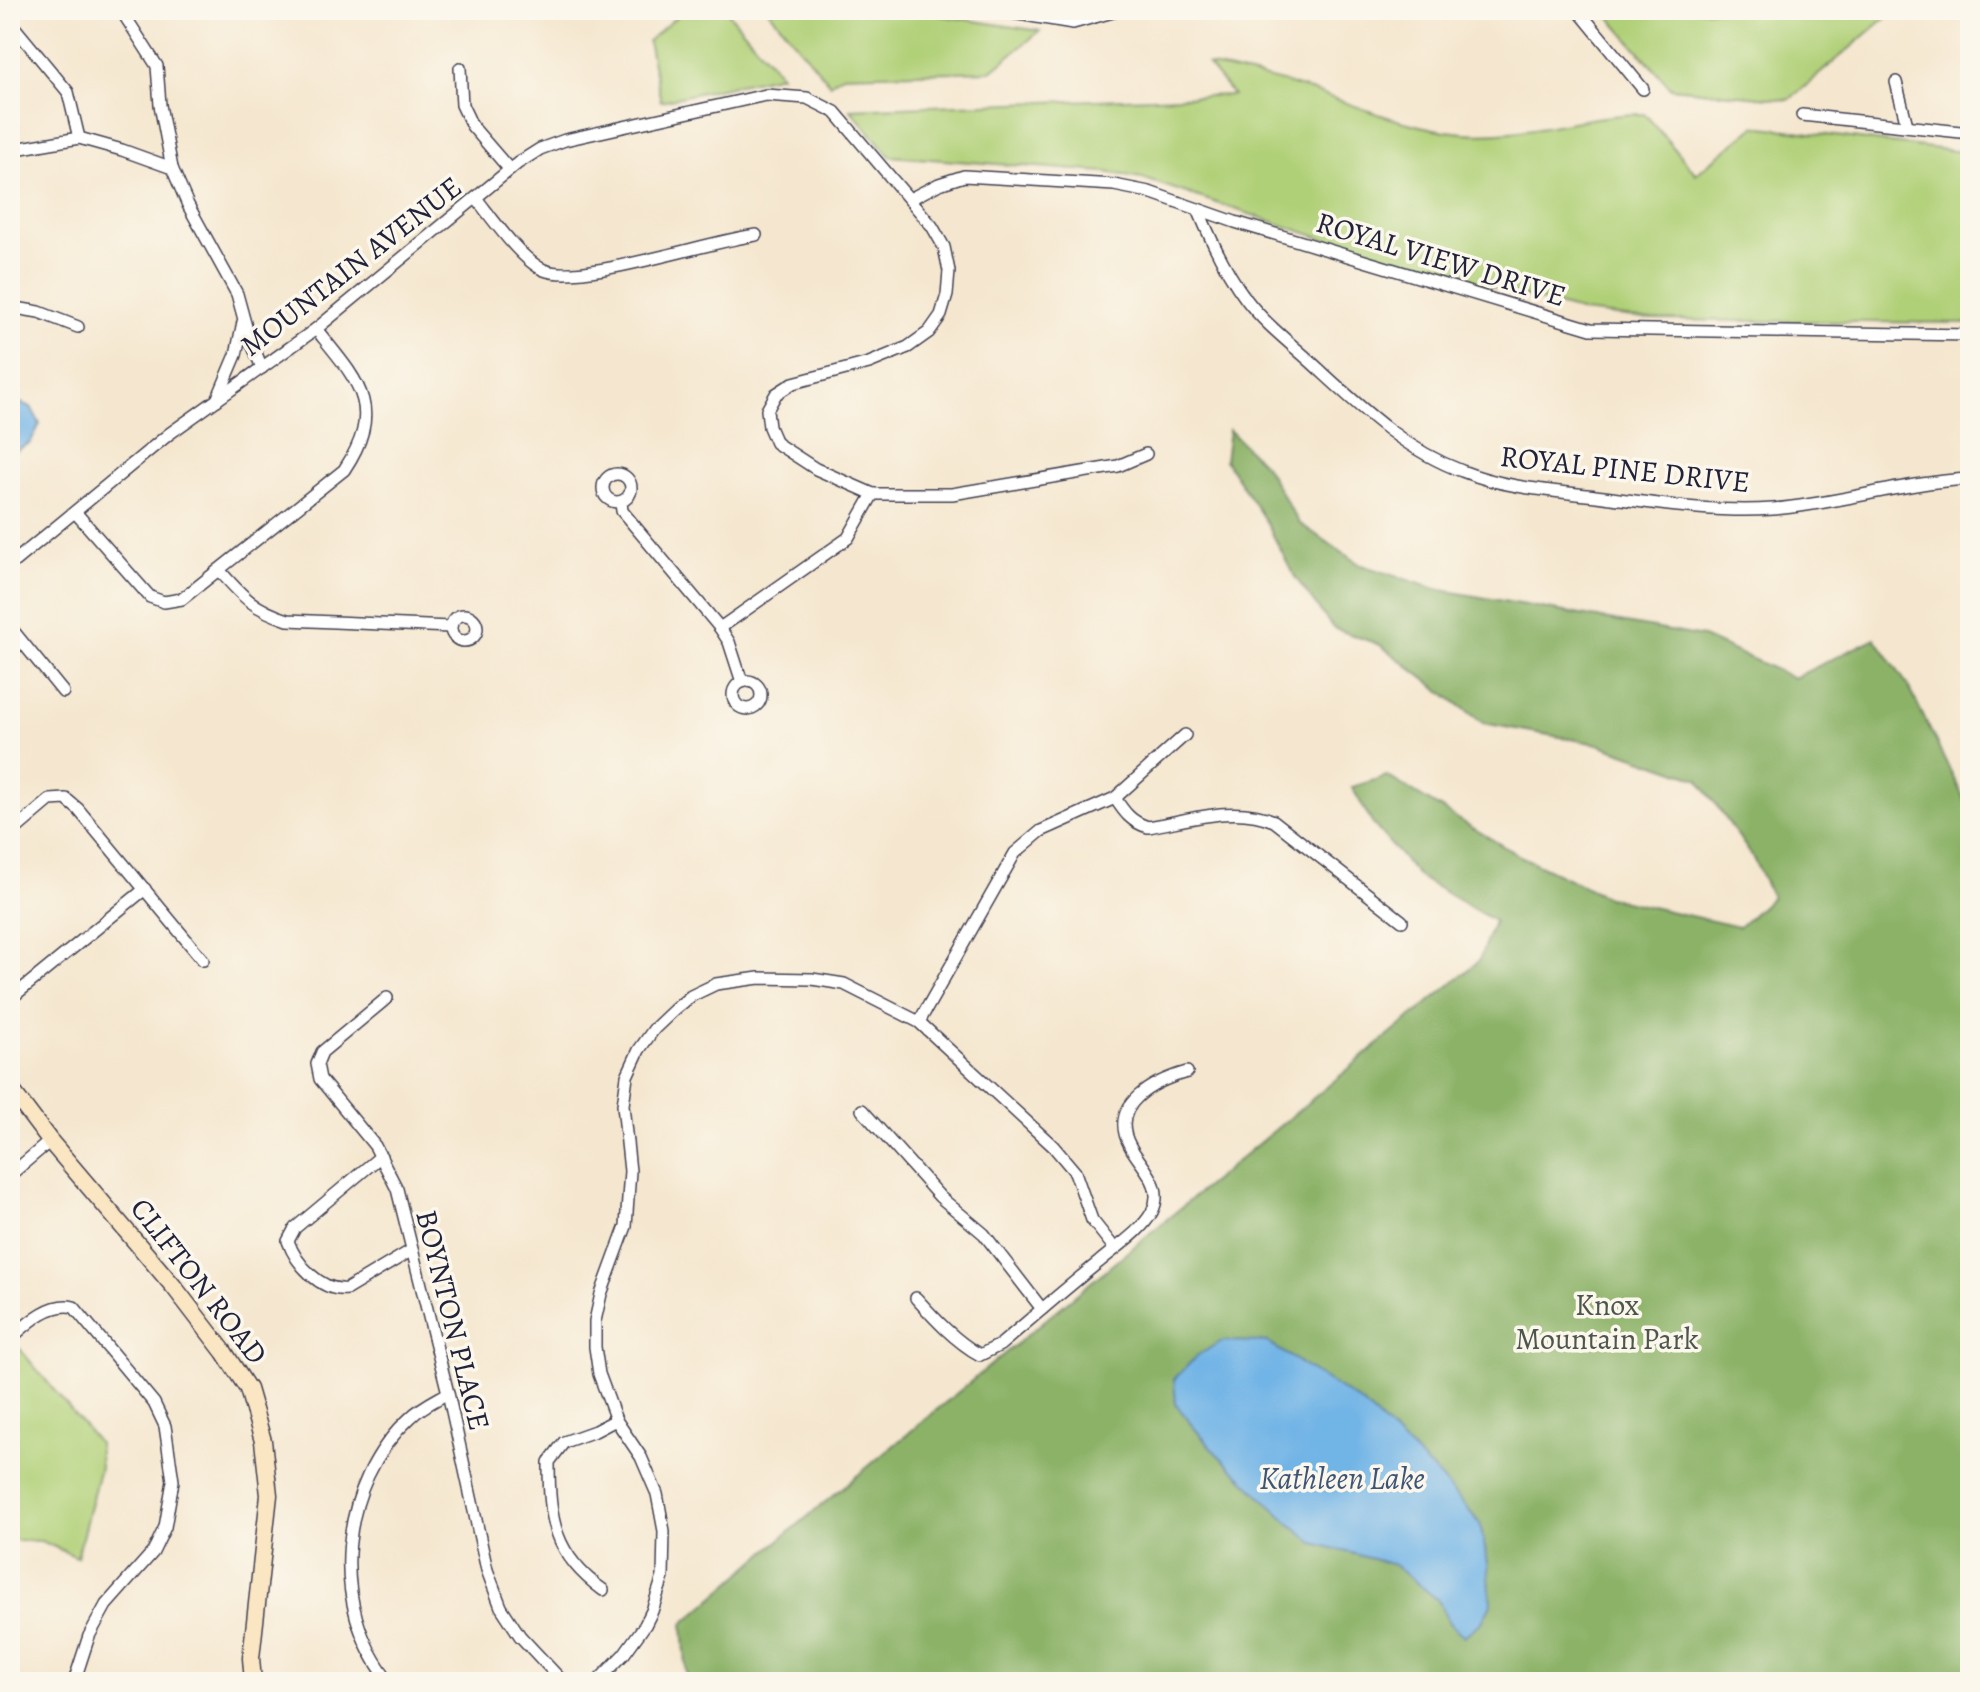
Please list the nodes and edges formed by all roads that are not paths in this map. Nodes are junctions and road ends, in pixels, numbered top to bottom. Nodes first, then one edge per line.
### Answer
1 (121, 10) edge
2 (993, 10) edge
3 (1120, 10) edge
4 (1578, 10) edge
5 (10, 22) edge
6 (460, 68) dead end
7 (1896, 82) dead end
8 (1643, 89) dead end
9 (1802, 115) dead end
10 (1907, 125) junction
11 (1970, 133) edge
12 (79, 138) junction
13 (10, 150) edge
14 (172, 168) junction
15 (510, 170) junction
16 (476, 198) junction
17 (910, 199) junction
18 (1198, 209) junction
19 (756, 235) dead end
20 (10, 307) edge
21 (244, 319) junction
22 (78, 327) dead end
23 (316, 329) junction
24 (1970, 335) edge
25 (262, 368) junction
26 (217, 401) junction
27 (1146, 454) dead end
28 (1970, 479) edge
29 (873, 494) junction
30 (621, 502) dead end
31 (75, 512) junction
32 (10, 565) edge
33 (219, 570) junction
34 (10, 627) edge
35 (450, 627) dead end
36 (720, 628) junction
37 (742, 682) dead end
38 (63, 692) dead end
39 (1185, 735) dead end
40 (1115, 798) junction
41 (10, 834) edge
42 (145, 889) junction
43 (1402, 921) dead end
44 (203, 960) dead end
45 (387, 998) dead end
46 (10, 999) edge
47 (919, 1022) junction
48 (1187, 1072) dead end
49 (10, 1088) edge
50 (862, 1110) dead end
51 (50, 1141) junction
52 (381, 1156) junction
53 (10, 1175) edge
54 (1115, 1249) junction
55 (412, 1250) junction
56 (916, 1298) dead end
57 (1042, 1309) junction
58 (10, 1339) edge
59 (448, 1393) junction
60 (616, 1420) junction
61 (603, 1590) dead end
62 (74, 1682) edge
63 (253, 1682) edge
64 (390, 1682) edge
65 (563, 1682) edge
66 (597, 1682) edge

1 - 14 street
2 - 3 street
4 - 8 street
5 - 12 street
6 - 15 street
7 - 10 street
9 - 10 street
10 - 11 street
12 - 13 street
12 - 14 street
14 - 21 street
15 - 16 street, MOUNTAIN AVENUE
15 - 17 street, MOUNTAIN AVENUE
16 - 19 street
16 - 23 street, MOUNTAIN AVENUE
17 - 18 street, ROYAL VIEW DRIVE
17 - 29 street, MOUNTAIN AVENUE
18 - 24 street, ROYAL VIEW DRIVE
18 - 28 street, ROYAL PINE DRIVE
20 - 22 street
21 - 25 street
21 - 26 street
23 - 25 street, MOUNTAIN AVENUE
23 - 33 street
25 - 26 street, MOUNTAIN AVENUE
26 - 31 street, MOUNTAIN AVENUE
27 - 29 street
29 - 36 street
30 - 36 street
31 - 32 street, MOUNTAIN AVENUE
31 - 33 street
33 - 35 street
34 - 38 street
36 - 37 street
39 - 40 street
40 - 43 street
40 - 47 street
41 - 42 street
42 - 44 street
42 - 46 street
45 - 52 street, BOYNTON PLACE
47 - 54 street
47 - 60 street
48 - 54 street
49 - 51 main road, CLIFTON ROAD
50 - 57 street
51 - 53 street
51 - 63 main road, CLIFTON ROAD
52 - 55 street, BOYNTON PLACE
52 - 55 street
54 - 57 street
55 - 59 street, BOYNTON PLACE
56 - 57 street
58 - 62 street
59 - 64 street
59 - 65 street, BOYNTON PLACE
60 - 61 street
60 - 66 street

